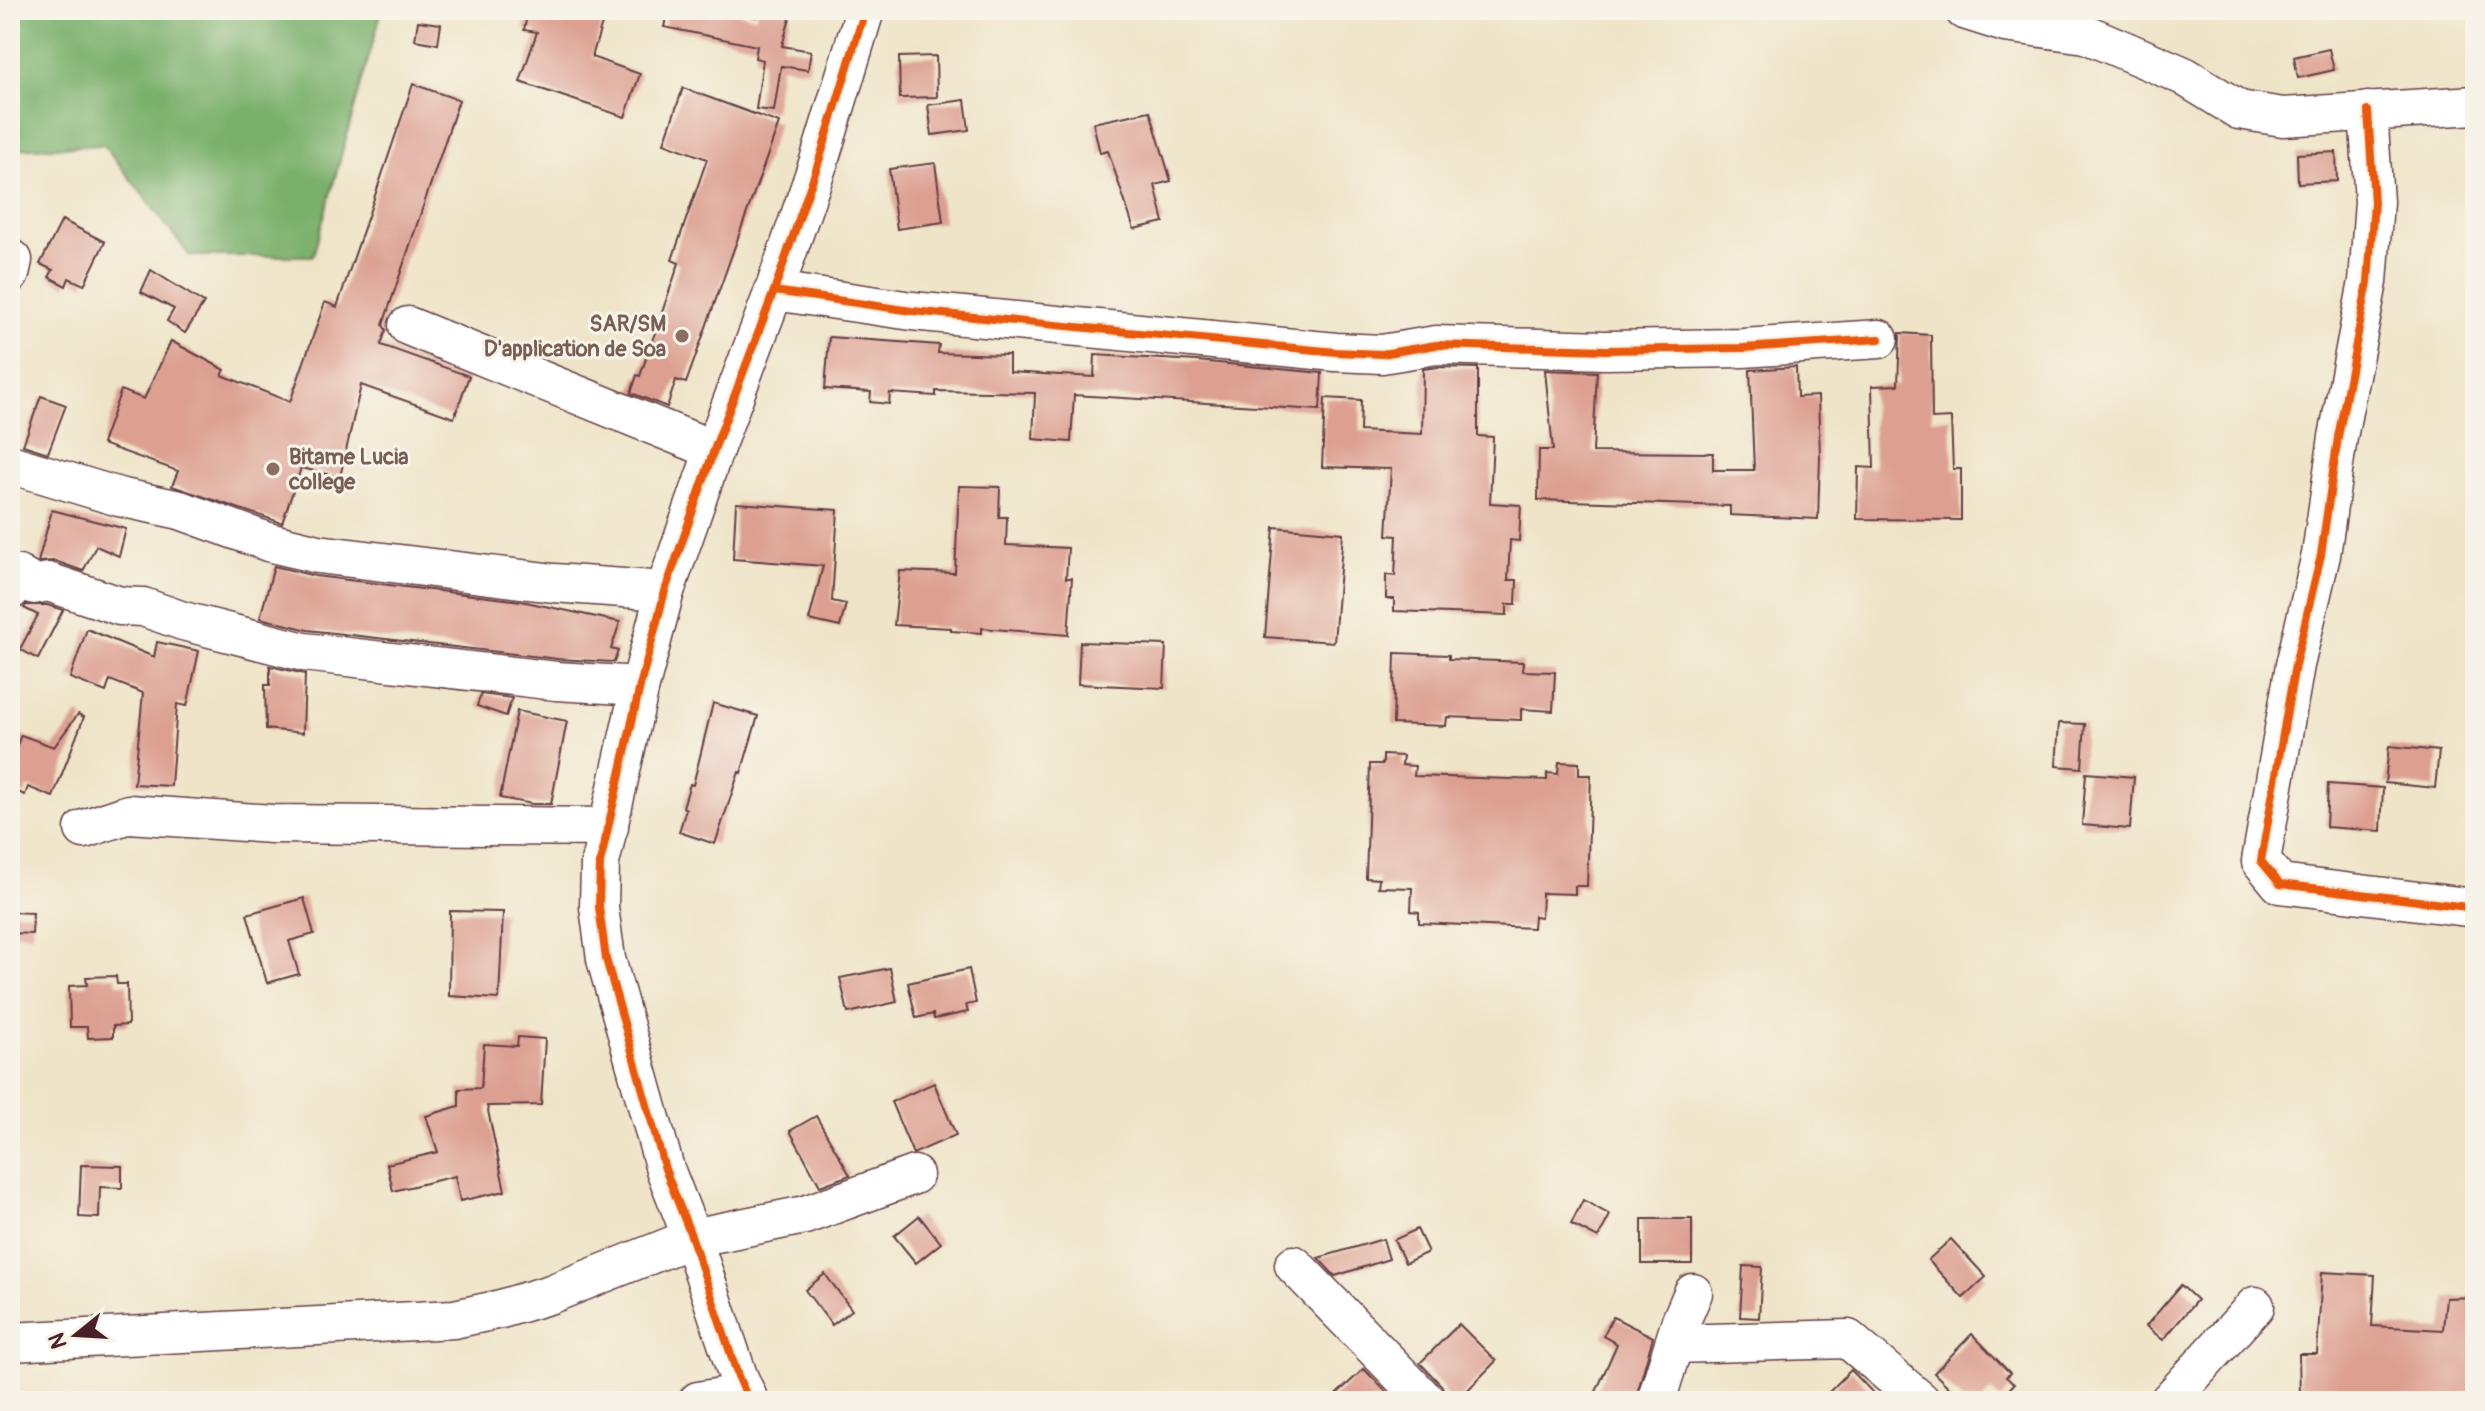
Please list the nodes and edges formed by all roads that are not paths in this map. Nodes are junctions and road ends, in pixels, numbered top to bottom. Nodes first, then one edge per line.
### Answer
1 (865, 10) edge
2 (1964, 10) edge
3 (2475, 105) edge
4 (2368, 111) junction
5 (774, 291) junction
6 (408, 326) dead end
7 (1879, 339) dead end
8 (714, 450) junction
9 (10, 464) edge
10 (10, 591) edge
11 (665, 591) junction
12 (640, 686) junction
13 (609, 827) junction
14 (84, 829) dead end
15 (2475, 908) edge
16 (914, 1175) dead end
17 (692, 1238) junction
18 (1294, 1265) dead end
19 (1693, 1293) dead end
20 (2255, 1306) dead end
21 (10, 1342) edge
22 (1674, 1344) junction
23 (747, 1397) edge
24 (698, 1401) edge
25 (1426, 1401) edge
26 (1656, 1401) edge
27 (1921, 1401) edge
28 (2169, 1401) edge

1 - 5 street
2 - 4 street
3 - 4 street
4 - 15 street
5 - 7 street
5 - 8 street
6 - 8 street
8 - 11 street
9 - 11 street
10 - 12 street
11 - 12 street
12 - 13 street
13 - 14 street
13 - 17 street
16 - 17 street
17 - 21 street
17 - 23 street
18 - 25 street
19 - 22 street
20 - 28 street
22 - 26 street
22 - 27 street
23 - 24 street

